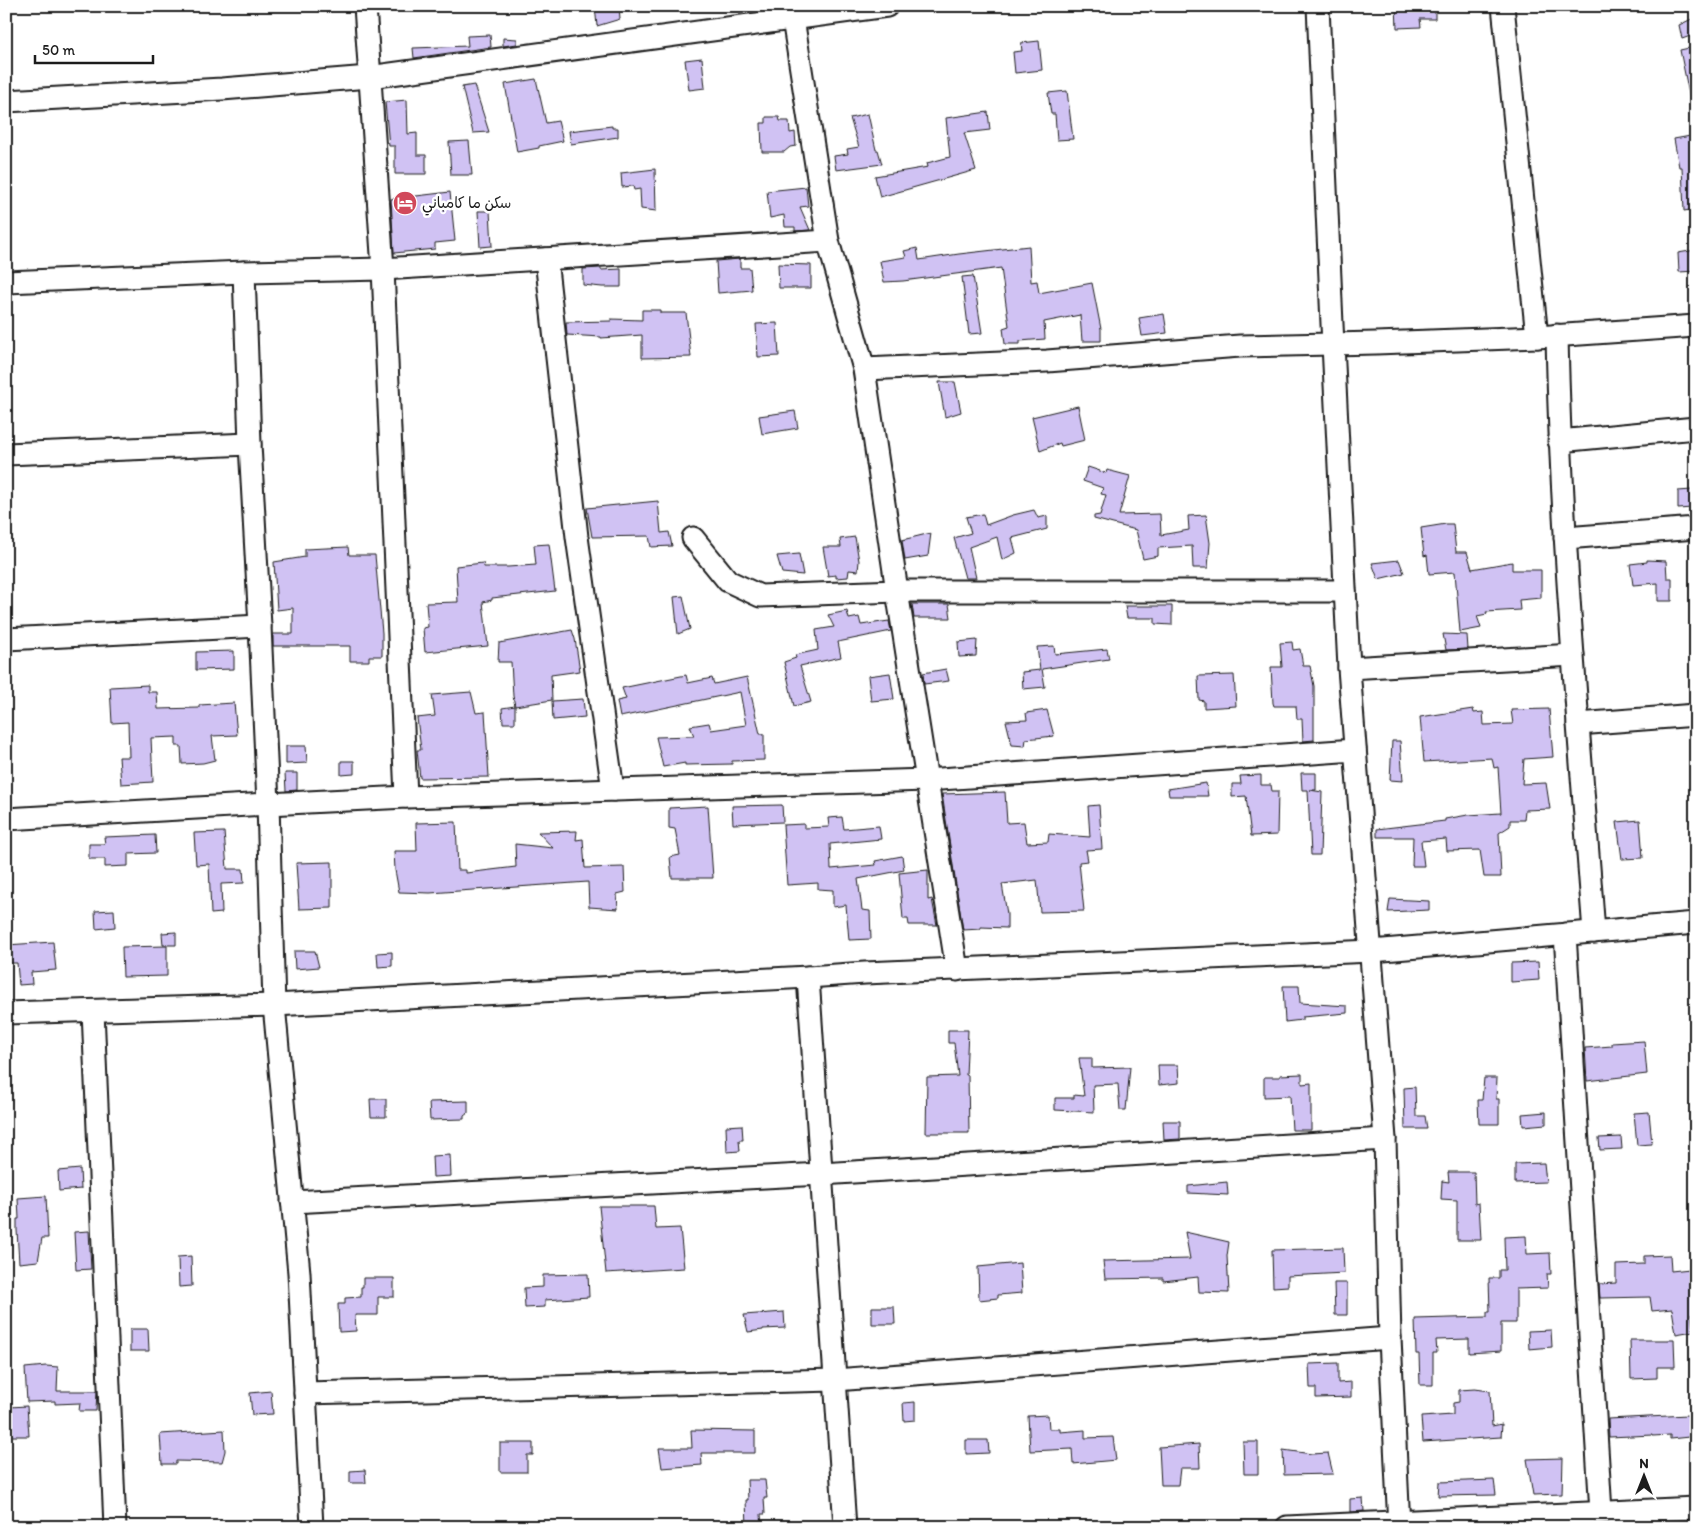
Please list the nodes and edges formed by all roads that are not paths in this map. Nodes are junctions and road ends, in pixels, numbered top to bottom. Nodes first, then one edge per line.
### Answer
1 (365, 6) edge
2 (887, 6) edge
3 (1318, 6) edge
4 (1502, 6) edge
5 (792, 13) edge
6 (369, 77) junction
7 (6, 101) edge
8 (828, 241) junction
9 (546, 259) junction
10 (383, 269) junction
11 (244, 272) junction
12 (6, 282) edge
13 (1696, 326) edge
14 (1547, 336) junction
15 (1333, 344) junction
16 (864, 369) junction
17 (1696, 428) edge
18 (1559, 441) junction
19 (250, 444) junction
20 (6, 454) edge
21 (1696, 528) edge
22 (693, 538) dead end
23 (1565, 538) junction
24 (897, 591) junction
25 (1346, 591) junction
26 (260, 626) junction
27 (6, 639) edge
28 (1573, 655) junction
29 (1349, 668) junction
30 (1696, 716) edge
31 (1578, 724) junction
32 (1355, 750) junction
33 (926, 780) junction
34 (613, 790) junction
35 (406, 797) junction
36 (268, 804) junction
37 (6, 819) edge
38 (1696, 923) edge
39 (1594, 932) junction
40 (1565, 934) junction
41 (1372, 951) junction
42 (958, 970) junction
43 (808, 977) junction
44 (274, 1005) junction
45 (94, 1011) junction
46 (6, 1013) edge
47 (1386, 1139) junction
48 (821, 1174) junction
49 (292, 1202) junction
50 (1390, 1338) junction
51 (835, 1380) junction
52 (305, 1392) junction
53 (1696, 1508) edge
54 (1601, 1512) junction
55 (1399, 1524) edge
56 (115, 1527) edge
57 (312, 1527) edge
58 (845, 1527) edge
59 (1287, 1527) edge

1 - 6 street
2 - 5 street
3 - 15 street
4 - 14 street
5 - 6 street
5 - 8 street
6 - 7 street
6 - 10 street
8 - 9 street
8 - 16 street
9 - 10 street
9 - 34 street
10 - 11 street
10 - 35 street
11 - 12 street
11 - 19 street
13 - 14 street
14 - 15 street
14 - 18 street
15 - 16 street
15 - 25 street
16 - 24 street
17 - 18 street
18 - 23 street
19 - 20 street
19 - 26 street
21 - 23 street
22 - 24 street
23 - 28 street
24 - 25 street
24 - 33 street
25 - 29 street
26 - 27 street
26 - 36 street
28 - 29 street
28 - 31 street
29 - 32 street
30 - 31 street
31 - 39 street
32 - 33 street
32 - 41 street
33 - 34 street
33 - 42 street
34 - 35 street
35 - 36 street
36 - 37 street
36 - 44 street
38 - 39 street
39 - 40 street
40 - 41 street
40 - 54 street
41 - 42 street
41 - 47 street
42 - 43 street
43 - 44 street
43 - 48 street
44 - 45 street
44 - 49 street
45 - 46 street
45 - 56 street
47 - 48 street
47 - 50 street
48 - 49 street
48 - 51 street
49 - 52 street
50 - 51 street
50 - 55 street
51 - 52 street
51 - 58 street
52 - 57 street
53 - 54 street
54 - 55 street
55 - 59 street

